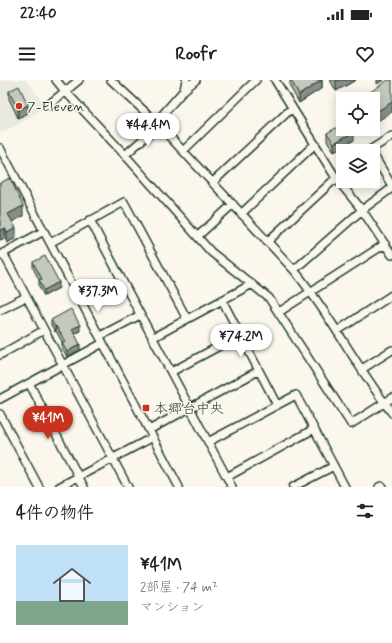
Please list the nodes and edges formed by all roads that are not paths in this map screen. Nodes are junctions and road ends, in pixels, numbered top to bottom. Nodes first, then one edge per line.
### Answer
1 (56, 80) edge
2 (79, 80) edge
3 (112, 80) edge
4 (186, 80) edge
5 (196, 80) edge
6 (256, 80) edge
7 (275, 80) edge
8 (184, 90) junction
9 (65, 92) junction
10 (47, 106) dead end
11 (292, 108) junction
12 (157, 124) junction
13 (392, 136) edge
14 (315, 144) junction
15 (379, 144) edge
16 (0, 148) edge
17 (182, 151) junction
18 (125, 155) junction
19 (380, 166) edge
20 (336, 178) joint
21 (213, 182) junction
22 (392, 187) edge
23 (344, 188) edge
24 (233, 204) junction
25 (362, 210) junction
26 (241, 214) junction
27 (90, 220) junction
28 (44, 231) junction
29 (198, 236) junction
30 (267, 242) junction
31 (50, 243) junction
32 (384, 244) junction
33 (2, 254) edge
34 (392, 255) edge
35 (294, 270) junction
36 (252, 284) junction
37 (312, 291) junction
38 (392, 295) edge
39 (26, 297) junction
40 (222, 300) junction
41 (0, 310) edge
42 (279, 312) junction
43 (140, 315) junction
44 (187, 319) junction
45 (44, 330) junction
46 (337, 331) junction
47 (240, 335) junction
48 (100, 336) junction
49 (152, 338) junction
50 (104, 343) junction
51 (392, 350) edge
52 (0, 354) edge
53 (64, 366) junction
54 (362, 369) junction
55 (258, 371) junction
56 (171, 372) junction
57 (29, 383) junction
58 (392, 398) edge
59 (0, 399) edge
60 (384, 403) junction
61 (277, 406) junction
62 (189, 408) junction
63 (392, 412) edge
64 (0, 414) edge
65 (314, 429) junction
66 (149, 430) junction
67 (153, 437) junction
68 (208, 442) junction
69 (113, 458) junction
70 (334, 466) junction
71 (79, 476) junction
72 (227, 477) junction
73 (39, 487) edge
74 (60, 487) edge
75 (84, 487) edge
76 (128, 487) edge
77 (179, 487) edge
78 (232, 487) edge
79 (293, 487) edge
80 (345, 487) edge

1 - 9 street
2 - 9 street
3 - 12 street
4 - 8 street
5 - 8 street
6 - 17 street
7 - 11 street
8 - 12 street
9 - 10 street
9 - 18 street
11 - 14 street
11 - 21 street
12 - 17 street
12 - 18 street
13 - 15 street
14 - 20 street
14 - 26 street
16 - 28 street
17 - 21 street
18 - 29 street
19 - 22 street
20 - 30 street
21 - 24 street
22 - 25 street
23 - 25 street
24 - 26 street
24 - 29 street
25 - 32 street
25 - 35 street
26 - 30 street
27 - 31 street
27 - 43 street
27 - 44 street
28 - 31 street
28 - 33 street
29 - 36 street
30 - 35 street
31 - 48 street
32 - 34 street
32 - 37 street
33 - 39 street
35 - 37 street
36 - 40 street
36 - 42 street
37 - 42 street
37 - 46 street
38 - 46 street
39 - 41 street
39 - 45 street
40 - 44 street
40 - 47 street
42 - 60 street
43 - 48 street
43 - 49 street
44 - 49 street
45 - 52 street
45 - 53 street
46 - 54 street
47 - 55 street
47 - 56 street
48 - 50 street
49 - 56 street
50 - 53 street
50 - 66 street
51 - 54 street
53 - 57 street
53 - 69 street
54 - 60 street
55 - 61 street
55 - 62 street
56 - 62 street
57 - 59 street
57 - 71 street
58 - 60 street
60 - 63 street
61 - 65 street
61 - 68 street
62 - 66 street
62 - 68 street
64 - 73 street
65 - 70 street
65 - 72 street
66 - 67 street
67 - 69 street
67 - 77 street
68 - 72 street
69 - 71 street
69 - 76 street
70 - 79 street
70 - 80 street
71 - 74 street
71 - 75 street
72 - 78 street

